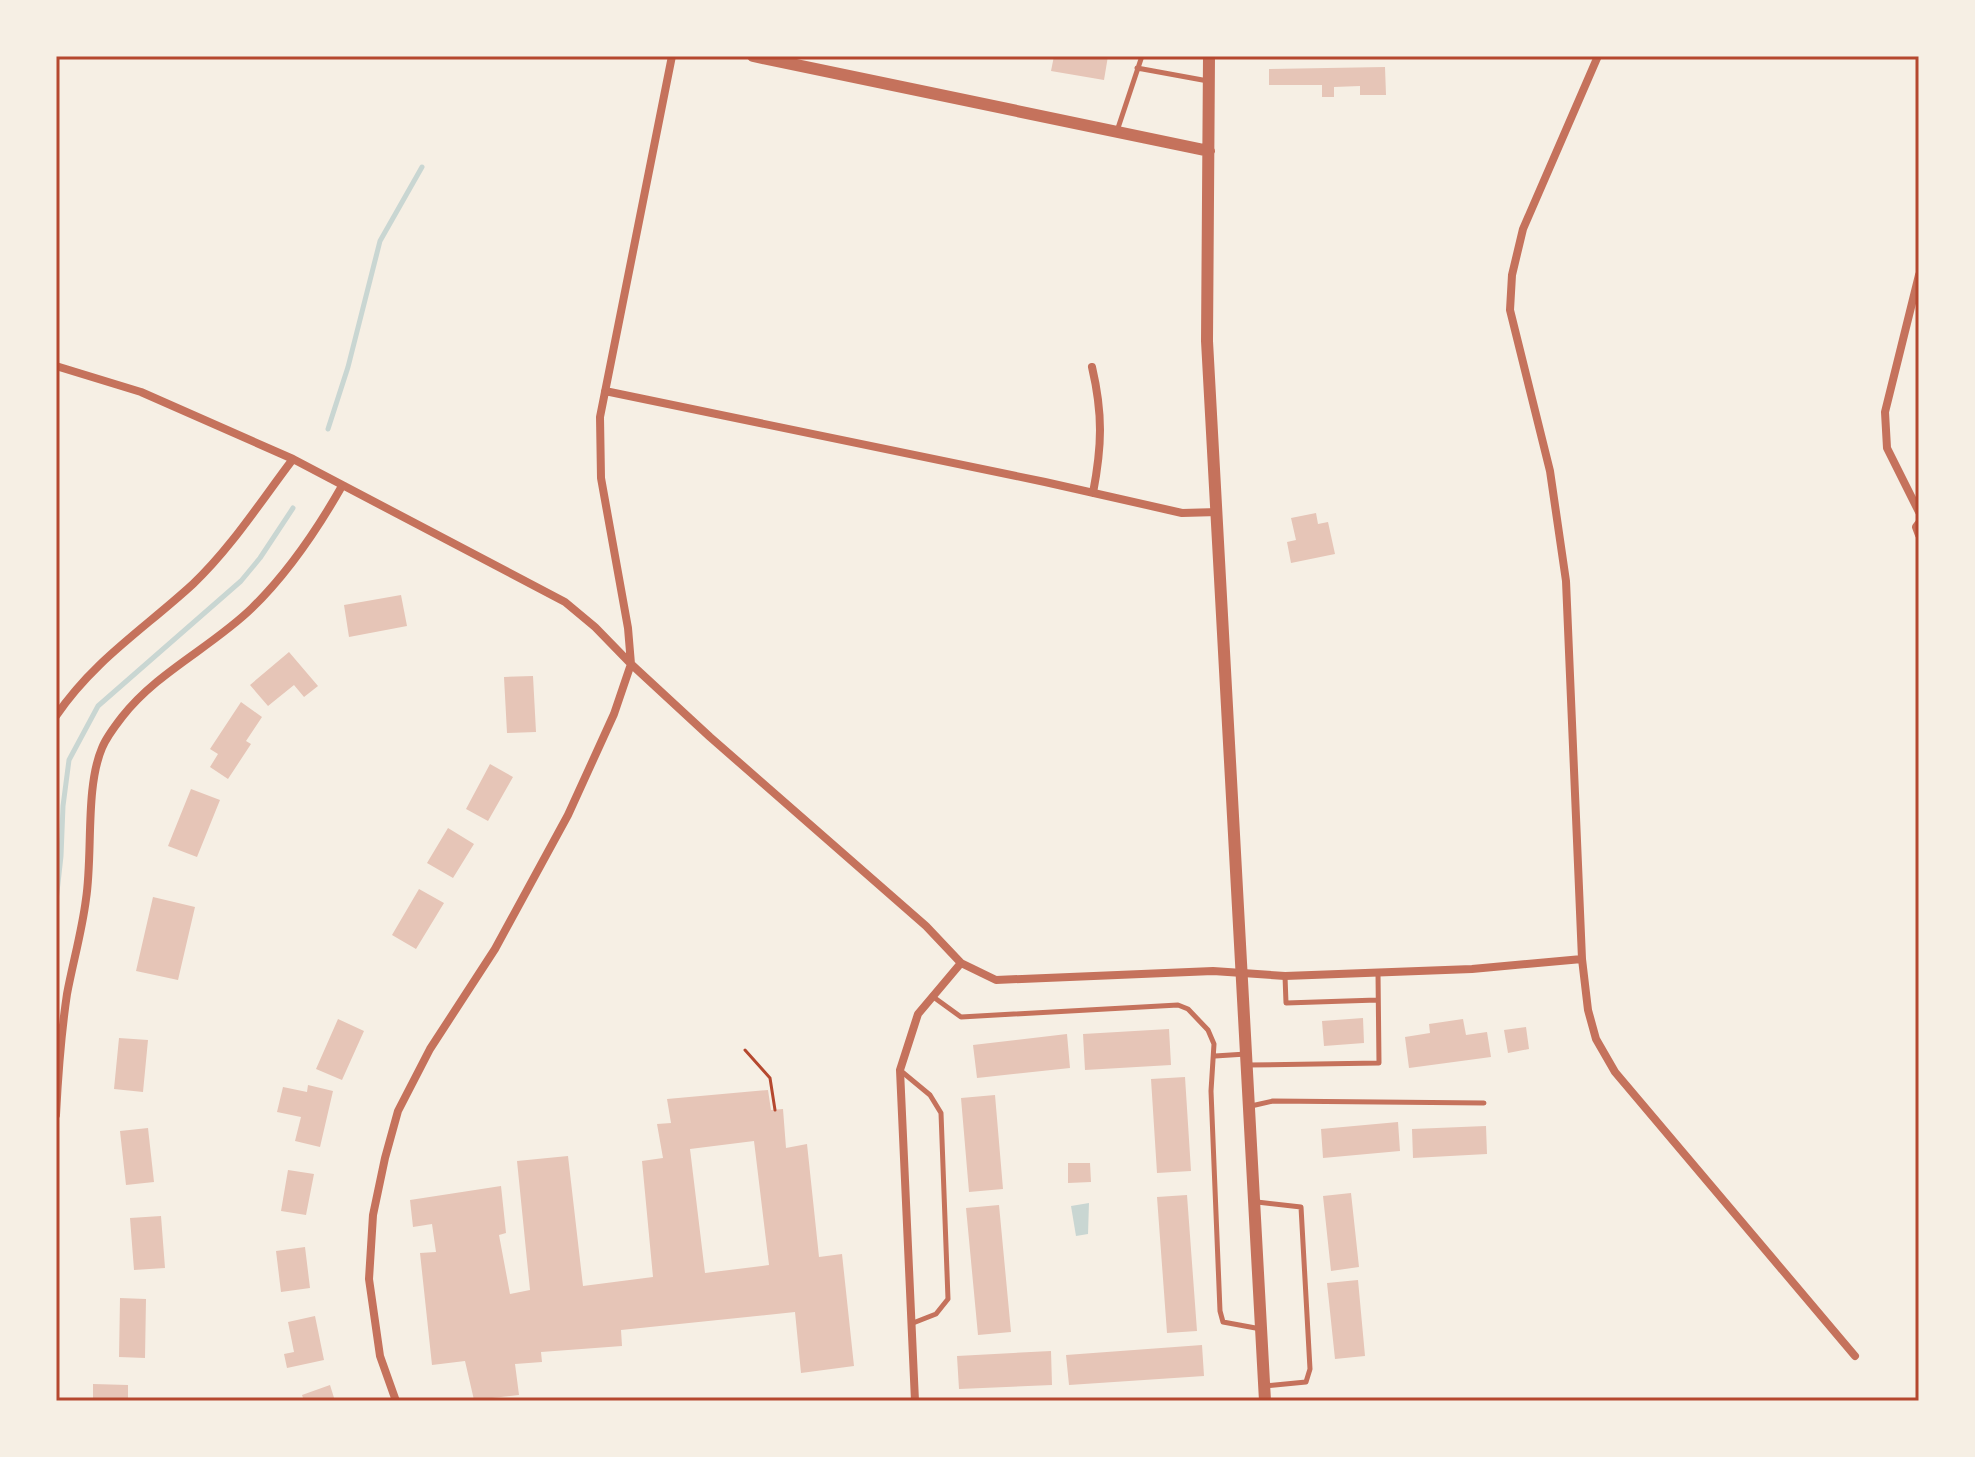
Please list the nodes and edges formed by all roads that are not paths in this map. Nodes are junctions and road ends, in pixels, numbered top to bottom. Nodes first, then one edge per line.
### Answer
1 (672, 56) edge
2 (753, 56) edge
3 (1142, 56) edge
4 (1209, 56) edge
5 (1598, 56) edge
6 (1137, 68) junction
7 (1209, 81) junction
8 (1117, 132) junction
9 (1209, 151) junction
10 (1919, 275) edge
11 (56, 366) edge
12 (1092, 367) dead end
13 (605, 391) junction
14 (293, 459) junction
15 (342, 486) junction
16 (1093, 493) junction
17 (1218, 512) junction
18 (1919, 512) edge
19 (1919, 523) edge
20 (1919, 535) edge
21 (631, 664) junction
22 (56, 716) edge
23 (1582, 959) junction
24 (961, 963) junction
25 (1378, 973) junction
26 (1244, 975) junction
27 (1285, 976) junction
28 (931, 995) junction
29 (1377, 1000) junction
30 (1215, 1056) junction
31 (1247, 1060) junction
32 (900, 1070) junction
33 (1484, 1103) dead end
34 (1250, 1107) junction
35 (56, 1115) edge
36 (1255, 1202) junction
37 (913, 1323) junction
38 (1261, 1329) junction
39 (1855, 1356) dead end
40 (1264, 1386) junction
41 (396, 1401) edge
42 (915, 1401) edge
43 (1265, 1401) edge

1 - 13 street
2 - 8 street
3 - 6 lane
4 - 7 street
5 - 23 street
6 - 7 lane
6 - 8 lane
7 - 9 street
8 - 9 street
9 - 17 street
10 - 18 street
11 - 14 street
12 - 16 street
13 - 16 street
13 - 21 street
14 - 15 street
14 - 22 street
15 - 21 street
15 - 35 street
16 - 17 street
17 - 26 street
19 - 20 street
21 - 24 street
21 - 41 street
23 - 25 street
23 - 39 street
24 - 26 street
24 - 28 street
25 - 27 street
25 - 29 lane
26 - 27 street
26 - 31 street
27 - 29 lane
28 - 30 lane
28 - 32 street
29 - 31 lane
30 - 31 lane
30 - 38 lane
31 - 34 street
32 - 37 street
32 - 37 lane
33 - 34 lane
34 - 36 street
36 - 38 street
36 - 40 lane
37 - 42 street
38 - 40 street
40 - 43 street

